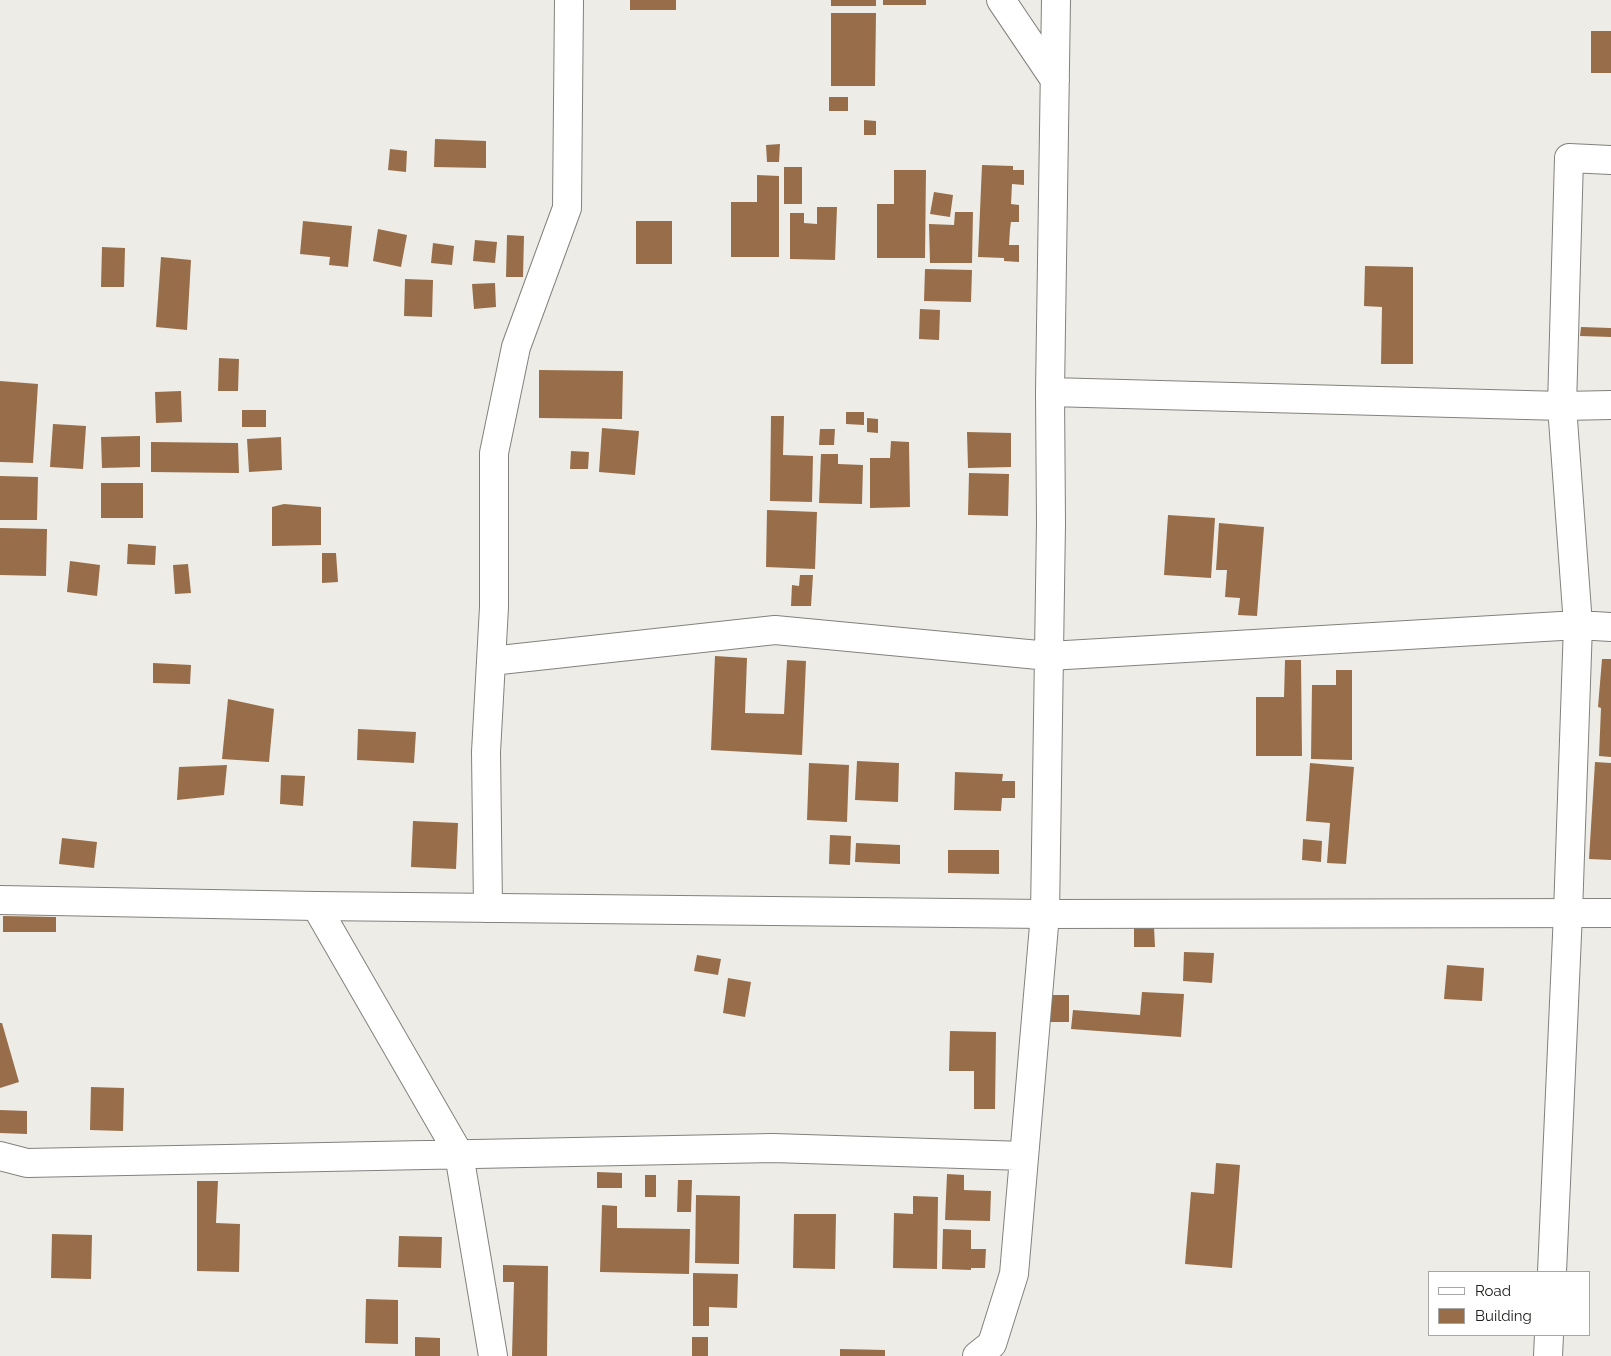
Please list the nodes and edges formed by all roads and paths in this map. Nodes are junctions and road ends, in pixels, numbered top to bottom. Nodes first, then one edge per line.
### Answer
1 (569, 0) edge
2 (1002, 0) edge
3 (1056, 0) edge
4 (1055, 80) junction
5 (1611, 160) edge
6 (1050, 392) junction
7 (1611, 405) edge
8 (1562, 406) junction
9 (1578, 625) junction
10 (1611, 627) edge
11 (1049, 656) junction
12 (491, 661) junction
13 (0, 900) edge
14 (316, 906) junction
15 (488, 908) junction
16 (1568, 913) junction
17 (1611, 913) edge
18 (1045, 914) junction
19 (458, 1154) junction
20 (0, 1156) edge
21 (1024, 1156) junction
22 (1552, 1271) edge
23 (1549, 1336) edge
24 (988, 1352) edge
25 (493, 1356) edge
26 (1548, 1356) edge

1 - 12 street
2 - 4 street
3 - 4 street
4 - 6 street
5 - 8 street
6 - 8 street
6 - 11 street
7 - 8 street
8 - 9 street
9 - 10 street
9 - 11 street
9 - 16 street
11 - 12 street
11 - 18 street
12 - 15 street
13 - 14 street
14 - 15 street
14 - 19 street
15 - 18 street
16 - 17 street
16 - 18 street
16 - 22 street
18 - 21 street
19 - 20 street
19 - 21 street
19 - 25 street
21 - 24 street
23 - 26 street

